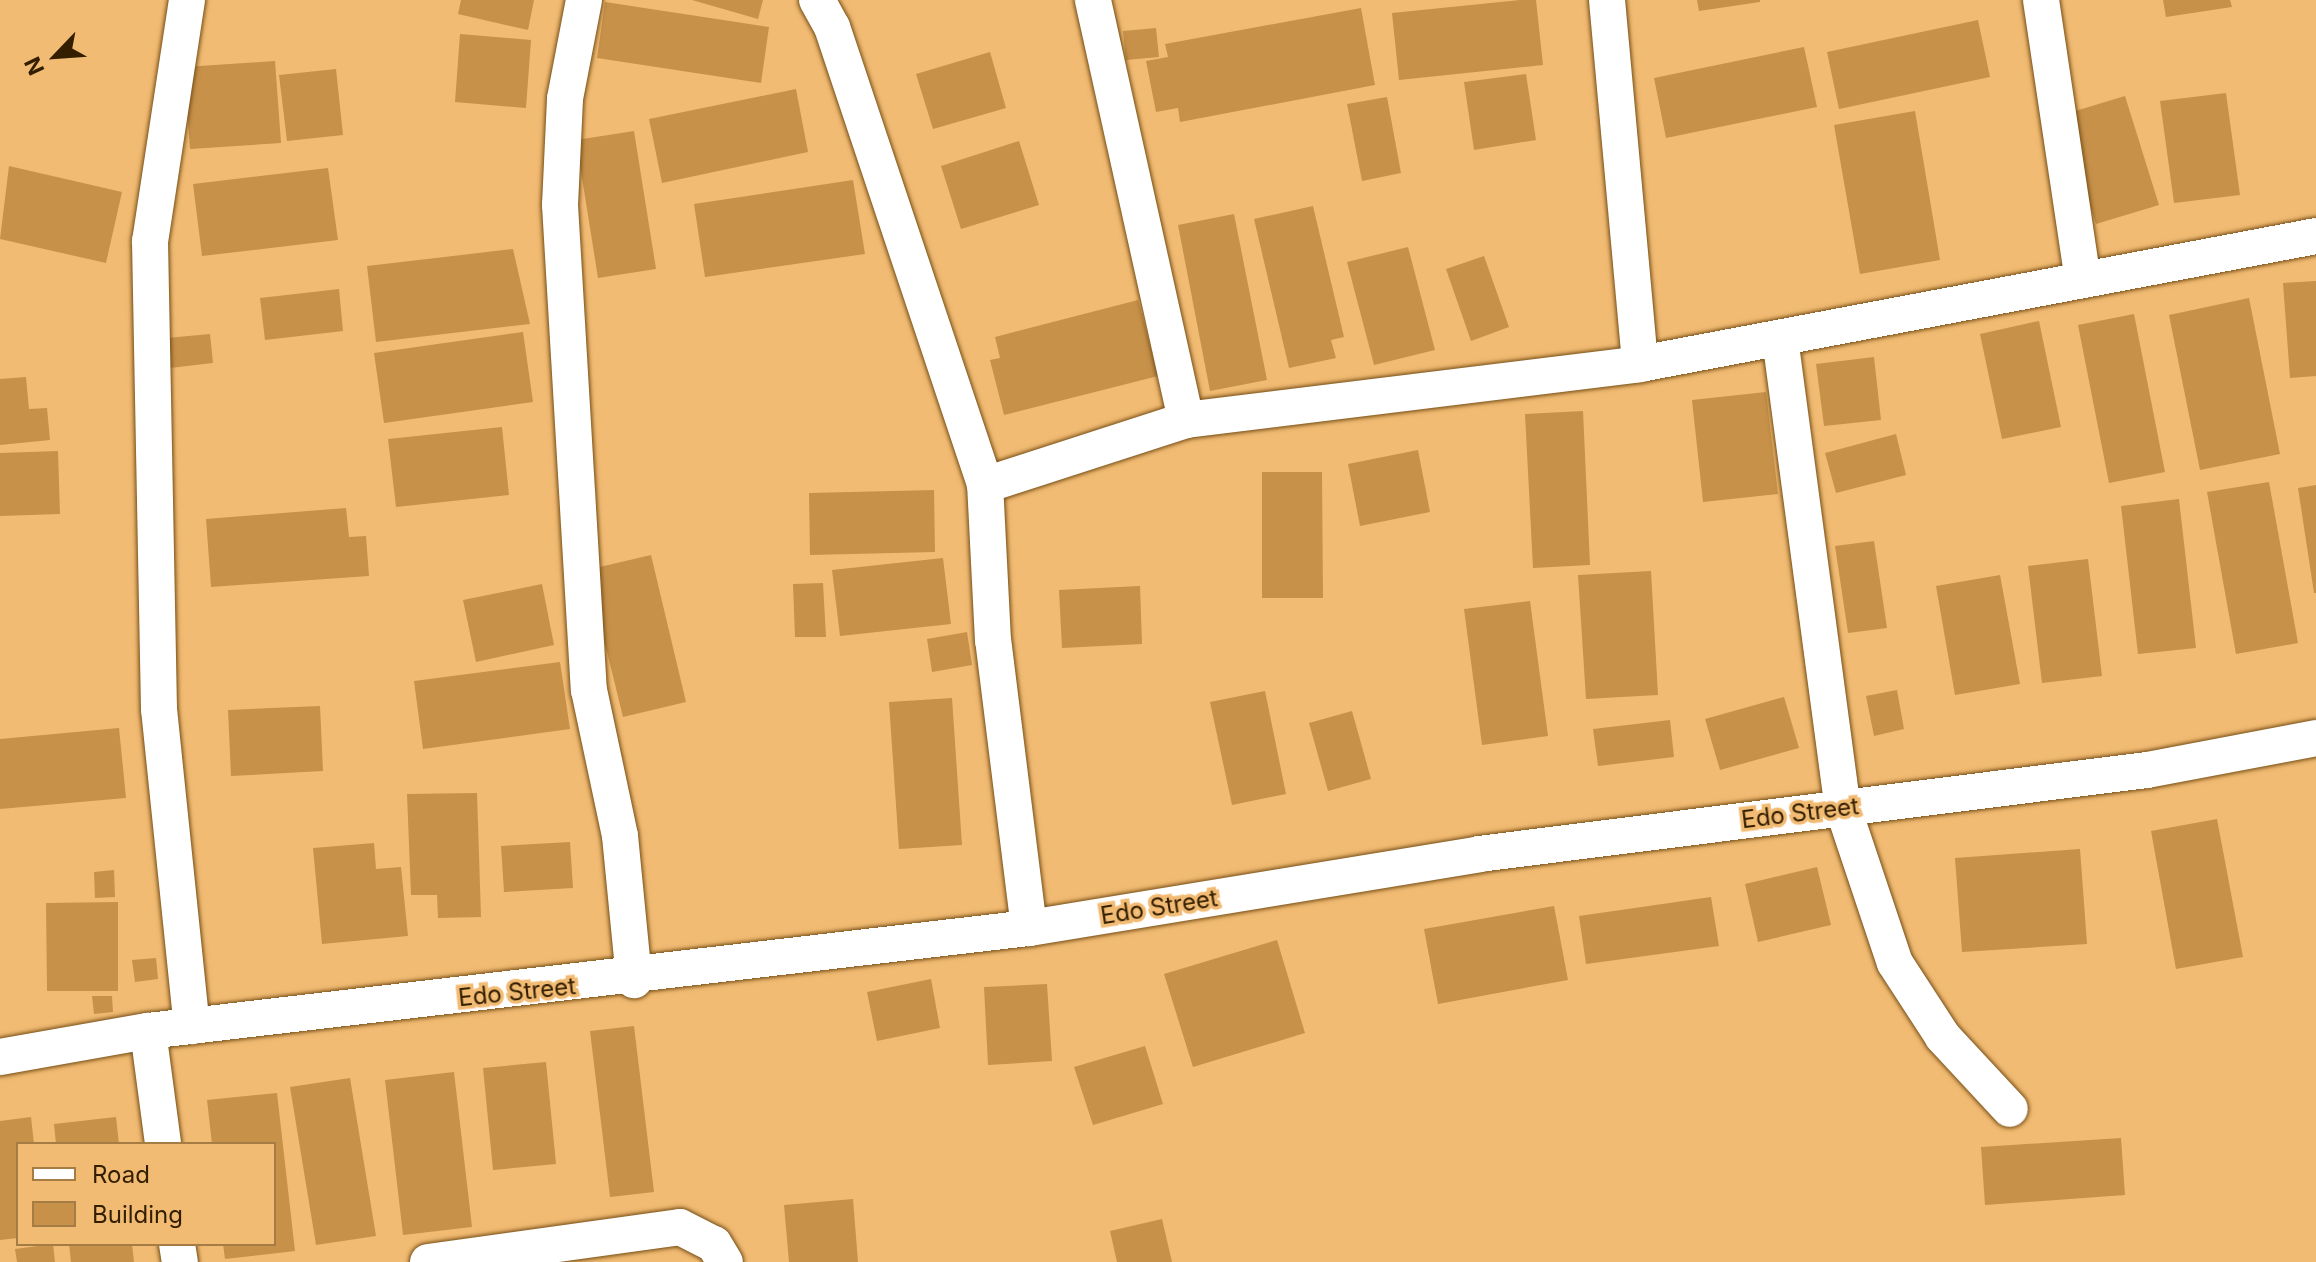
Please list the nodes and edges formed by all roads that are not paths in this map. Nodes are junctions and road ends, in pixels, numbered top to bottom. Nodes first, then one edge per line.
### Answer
1 (187, 0) edge
2 (584, 0) edge
3 (817, 0) edge
4 (1093, 0) edge
5 (1607, 0) edge
6 (2041, 0) edge
7 (2316, 236) edge
8 (2083, 280) junction
9 (1780, 338) junction
10 (1640, 364) junction
11 (1186, 420) junction
12 (985, 485) junction
13 (2316, 738) edge
14 (1843, 808) junction
15 (1029, 928) junction
16 (634, 980) junction
17 (192, 1026) junction
18 (148, 1031) junction
19 (0, 1057) edge
20 (2010, 1109) dead end
21 (163, 1142) edge
22 (428, 1262) edge
23 (725, 1262) edge

1 - 17 street
2 - 16 street
3 - 12 street
4 - 11 street
5 - 10 street
6 - 8 street
7 - 8 street
8 - 9 street
9 - 10 street
9 - 14 street
10 - 11 street
11 - 12 street
12 - 15 street
13 - 14 street, Edo Street
14 - 15 street, Edo Street
14 - 20 street
15 - 16 street, Edo Street
16 - 17 street, Edo Street
17 - 18 street, Edo Street
18 - 19 street, Edo Street
18 - 21 street
22 - 23 street

